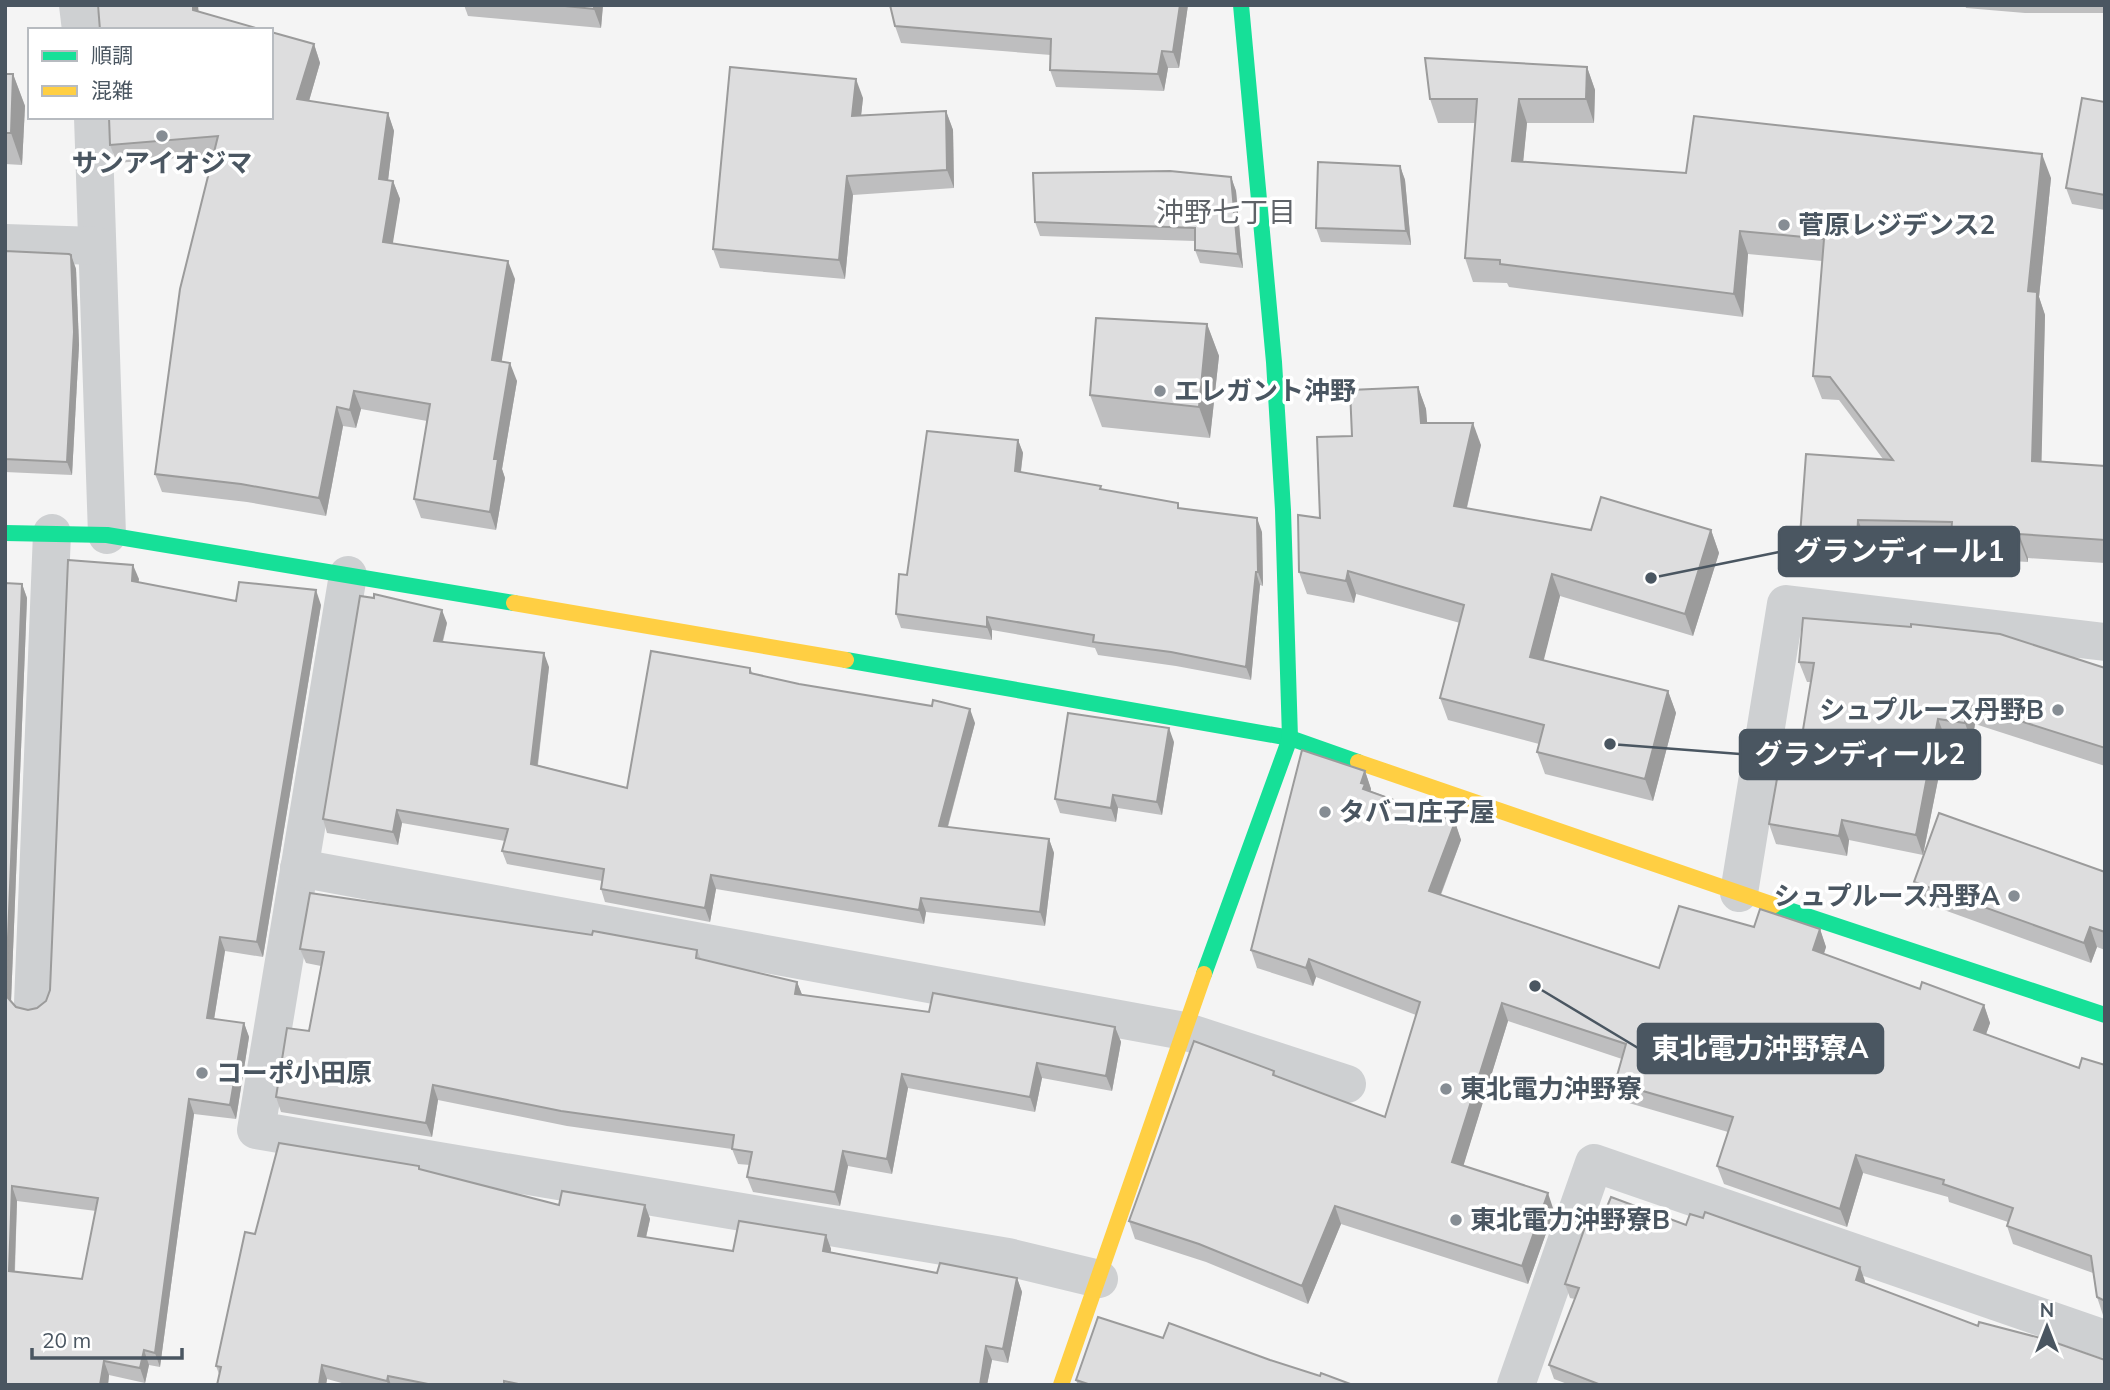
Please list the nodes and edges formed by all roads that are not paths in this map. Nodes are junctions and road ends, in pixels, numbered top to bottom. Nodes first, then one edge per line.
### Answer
1 (78, 5) edge
2 (1241, 5) edge
3 (81, 28) edge
4 (93, 119) edge
5 (5, 243) edge
6 (97, 246) junction
7 (5, 533) edge
8 (52, 533) junction
9 (107, 535) junction
10 (348, 575) junction
11 (2105, 642) edge
12 (1290, 738) junction
13 (299, 868) junction
14 (1739, 893) junction
15 (33, 1003) dead end
16 (2105, 1015) edge
17 (1184, 1031) junction
18 (1347, 1084) dead end
19 (1099, 1279) junction
20 (2105, 1339) edge
21 (1061, 1385) edge
22 (1516, 1385) edge

1 - 3 street
2 - 12 street
4 - 6 street
5 - 6 street
6 - 9 street
7 - 8 street
8 - 9 street
8 - 15 street
9 - 10 street
10 - 12 street
10 - 13 street
11 - 14 street
12 - 14 street
12 - 17 street
13 - 17 street
13 - 19 street
14 - 16 street
17 - 18 street
17 - 19 street
19 - 21 street
20 - 22 street

